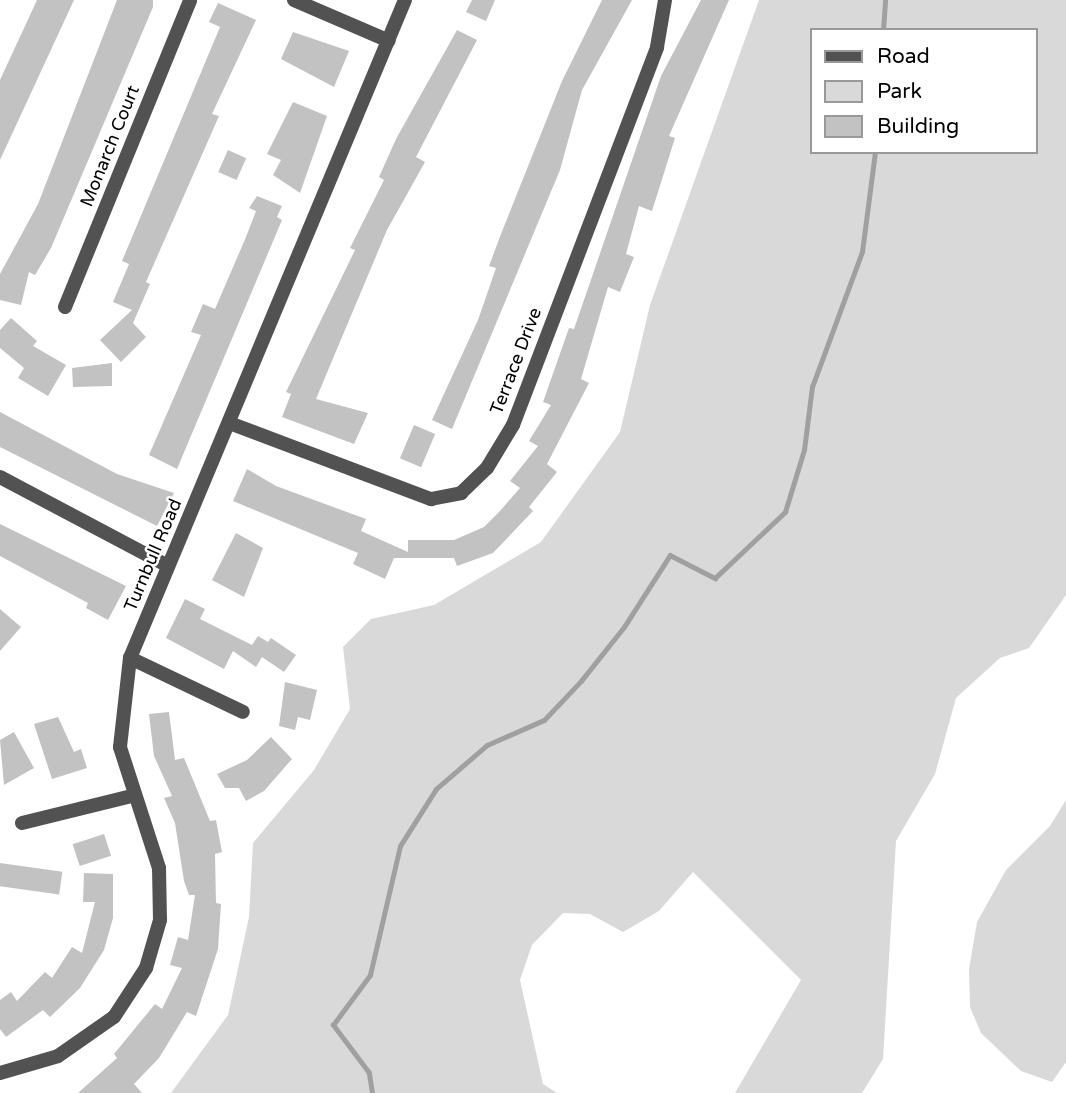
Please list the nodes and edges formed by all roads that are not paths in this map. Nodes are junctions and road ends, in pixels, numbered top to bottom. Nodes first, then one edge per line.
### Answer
1 (190, 0) edge
2 (294, 0) edge
3 (405, 0) edge
4 (665, 0) edge
5 (389, 41) junction
6 (65, 307) dead end
7 (232, 424) junction
8 (0, 477) edge
9 (168, 566) junction
10 (130, 658) junction
11 (243, 712) dead end
12 (132, 796) junction
13 (22, 822) dead end
14 (0, 1073) edge

1 - 6 street, Monarch Court
2 - 5 street
3 - 5 street, Turnbull Road
4 - 7 street, Terrace Drive
5 - 7 street, Turnbull Road
7 - 9 street, Turnbull Road
8 - 9 street
9 - 10 street, Turnbull Road
10 - 11 street
10 - 12 street, Turnbull Road
12 - 13 street
12 - 14 street, Turnbull Road

